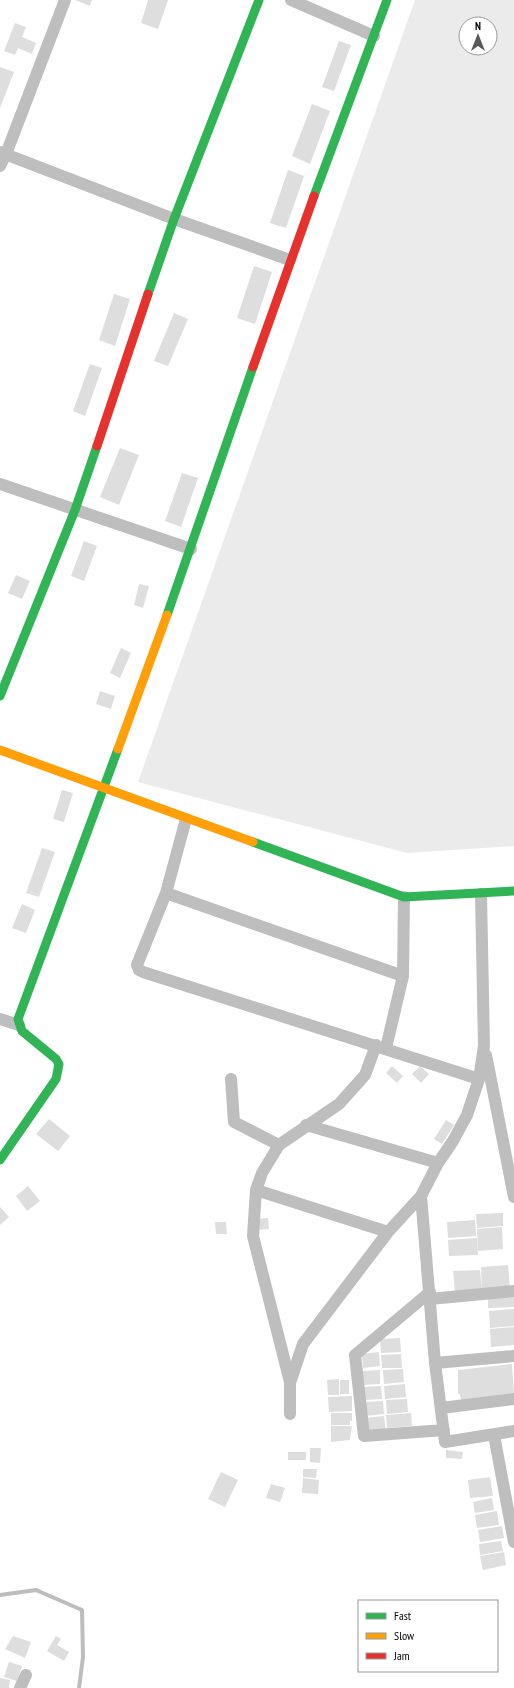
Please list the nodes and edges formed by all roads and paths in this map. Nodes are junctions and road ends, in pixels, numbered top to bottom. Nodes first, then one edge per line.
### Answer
1 (65, 0) edge
2 (259, 0) edge
3 (291, 0) edge
4 (387, 0) edge
5 (374, 36) junction
6 (3, 153) edge
7 (0, 166) edge
8 (174, 219) junction
9 (290, 260) junction
10 (0, 484) edge
11 (75, 510) junction
12 (191, 549) junction
13 (0, 696) edge
14 (0, 750) edge
15 (104, 787) junction
16 (186, 819) junction
17 (514, 892) edge
18 (166, 893) junction
19 (481, 894) junction
20 (404, 897) junction
21 (403, 976) junction
22 (0, 1019) edge
23 (19, 1025) junction
24 (381, 1046) junction
25 (484, 1046) junction
26 (231, 1079) dead end
27 (479, 1079) junction
28 (306, 1125) junction
29 (279, 1145) junction
30 (511, 1156) edge
31 (0, 1160) edge
32 (438, 1163) junction
33 (256, 1190) junction
34 (421, 1196) junction
35 (514, 1197) edge
36 (388, 1232) junction
37 (514, 1291) edge
38 (430, 1295) junction
39 (514, 1356) edge
40 (435, 1363) junction
41 (290, 1383) junction
42 (514, 1399) edge
43 (441, 1408) junction
44 (290, 1414) dead end
45 (444, 1430) junction
46 (514, 1431) edge
47 (494, 1435) junction
48 (514, 1542) edge
49 (26, 1675) dead end
50 (20, 1688) edge

1 - 6 street
2 - 8 street
3 - 5 street
4 - 5 street
5 - 9 street
6 - 7 street
6 - 8 street
8 - 9 street
8 - 11 street
9 - 12 street
10 - 11 street
11 - 12 street
11 - 13 street
12 - 15 street
14 - 15 street
15 - 16 street
15 - 23 street
16 - 18 street
16 - 20 street
17 - 19 street
18 - 21 street
18 - 24 street
19 - 20 street
19 - 25 street
20 - 21 street
21 - 24 street
22 - 23 street
23 - 31 street
24 - 27 street
24 - 28 street
25 - 27 street
25 - 30 street
26 - 29 street
27 - 32 street
28 - 29 street
28 - 32 street
29 - 33 street
30 - 35 street
32 - 34 street
33 - 36 street
33 - 41 street
34 - 36 street
34 - 38 street
36 - 41 street
37 - 38 street
38 - 40 street
38 - 45 street
39 - 40 street
40 - 43 street
41 - 44 street
42 - 43 street
43 - 45 street
45 - 47 street
46 - 47 street
47 - 48 street
49 - 50 street

